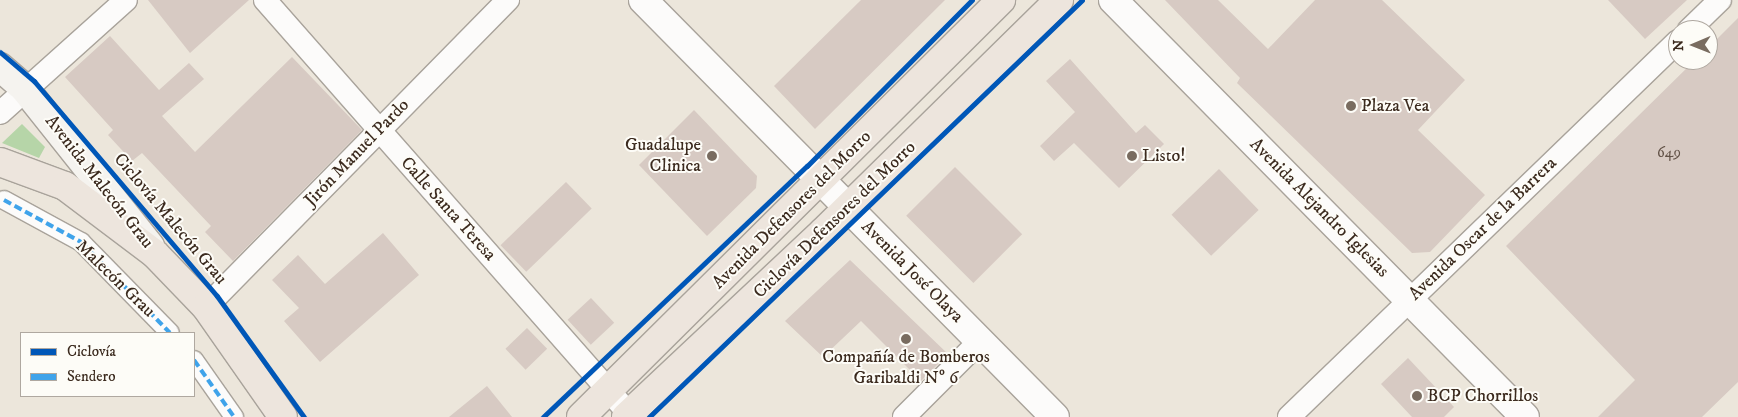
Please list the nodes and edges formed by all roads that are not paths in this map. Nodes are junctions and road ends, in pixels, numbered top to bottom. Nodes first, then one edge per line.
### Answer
1 (126, 0) edge
2 (264, 0) edge
3 (508, 0) edge
4 (642, 0) edge
5 (1001, 0) edge
6 (1059, 0) edge
7 (1113, 0) edge
8 (1720, 0) edge
9 (1699, 20) edge
10 (1668, 51) edge
11 (0, 68) edge
12 (25, 89) junction
13 (0, 113) edge
14 (379, 131) junction
15 (0, 162) edge
16 (821, 180) junction
17 (4, 200) dead end
18 (848, 208) junction
19 (156, 254) junction
20 (1410, 300) junction
21 (206, 307) junction
22 (169, 332) edge
23 (980, 341) junction
24 (195, 361) edge
25 (609, 390) junction
26 (629, 416) edge
27 (234, 417) edge
28 (283, 417) edge
29 (581, 417) edge
30 (904, 417) edge
31 (1055, 417) edge
32 (1289, 417) edge
33 (1525, 417) edge

1 - 12 street
2 - 14 street, Calle Santa Teresa
3 - 14 street, Jirón Manuel Pardo
4 - 16 street, Avenida José Olaya
5 - 16 main road, Avenida Defensores del Morro
6 - 18 main road, Avenida Defensores del Morro
7 - 20 street, Avenida Alejandro Iglesias
8 - 9 street
10 - 20 street, Avenida Oscar de la Barrera
11 - 12 main road, Avenida Malecón Grau
12 - 13 street
12 - 19 main road, Avenida Malecón Grau
14 - 21 street, Jirón Manuel Pardo
14 - 25 street, Calle Santa Teresa
15 - 19 main road
16 - 18 street, Avenida José Olaya
16 - 25 main road, Avenida Defensores del Morro
17 - 22 street, Malecón Grau
18 - 23 street, Avenida José Olaya
18 - 26 main road, Avenida Defensores del Morro
19 - 21 main road
20 - 32 street, Avenida Oscar de la Barrera
20 - 33 street, Avenida Alejandro Iglesias
21 - 28 main road
23 - 30 street
23 - 31 street, Avenida José Olaya
24 - 27 street
25 - 26 street, Calle Santa Teresa
25 - 29 main road, Avenida Defensores del Morro

